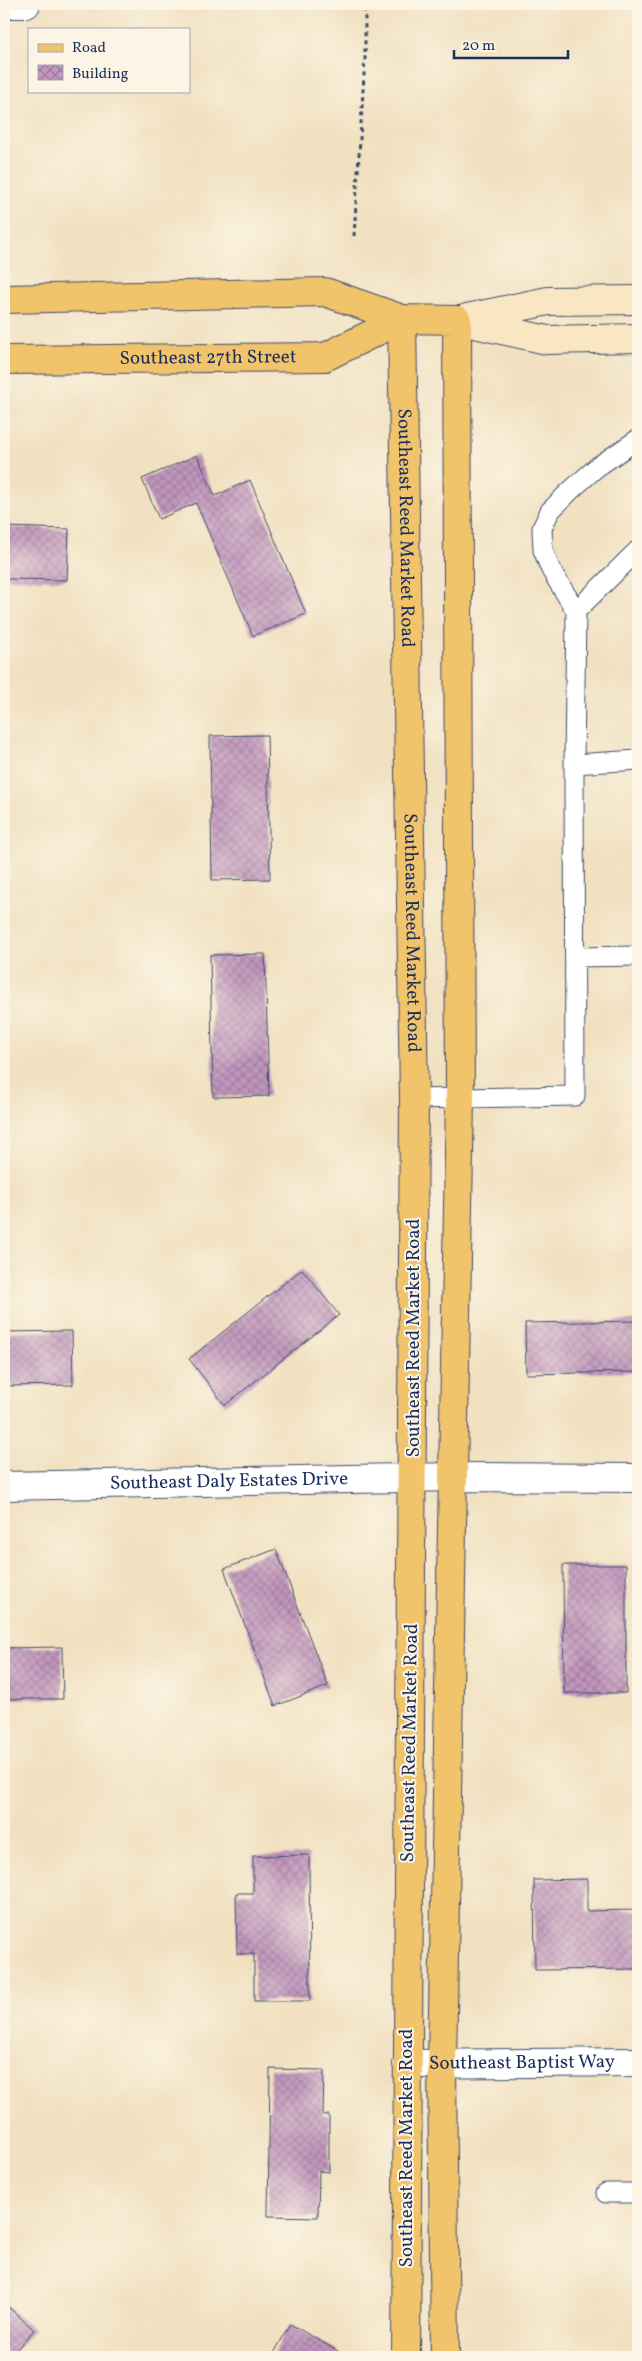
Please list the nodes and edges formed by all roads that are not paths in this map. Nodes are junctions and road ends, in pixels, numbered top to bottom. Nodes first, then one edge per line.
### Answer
1 (4, 4) edge
2 (26, 4) edge
3 (4, 299) edge
4 (638, 300) edge
5 (402, 319) junction
6 (458, 320) junction
7 (638, 338) edge
8 (4, 360) edge
9 (638, 439) edge
10 (638, 550) edge
11 (576, 611) junction
12 (638, 760) edge
13 (574, 764) junction
14 (638, 956) edge
15 (574, 957) junction
16 (414, 1099) junction
17 (460, 1099) junction
18 (454, 1477) junction
19 (413, 1478) junction
20 (638, 1478) edge
21 (4, 1486) edge
22 (638, 2062) edge
23 (406, 2064) junction
24 (442, 2064) junction
25 (606, 2193) dead end
26 (638, 2193) edge
27 (406, 2357) edge
28 (445, 2357) edge

1 - 2 street
3 - 5 main road, Southeast 27th Street
4 - 6 main road, Southeast 27th Street
5 - 6 main road, Southeast 27th Street
5 - 8 main road, Southeast 27th Street
5 - 16 main road, Southeast Reed Market Road
6 - 7 main road, Southeast 27th Street
6 - 17 main road, Southeast Reed Market Road
9 - 11 lane
10 - 11 lane
11 - 13 lane
12 - 13 lane
13 - 15 lane
14 - 15 lane
15 - 17 lane
16 - 17 lane
16 - 19 main road, Southeast Reed Market Road
17 - 18 main road, Southeast Reed Market Road
18 - 19 street, Southeast Daly Estates Drive
18 - 20 street, Southeast Daly Estates Drive
18 - 24 main road, Southeast Reed Market Road
19 - 21 street, Southeast Daly Estates Drive
19 - 23 main road, Southeast Reed Market Road
22 - 24 street, Southeast Baptist Way
23 - 24 street, Southeast Baptist Way
23 - 27 main road, Southeast Reed Market Road
24 - 28 main road, Southeast Reed Market Road
25 - 26 lane

